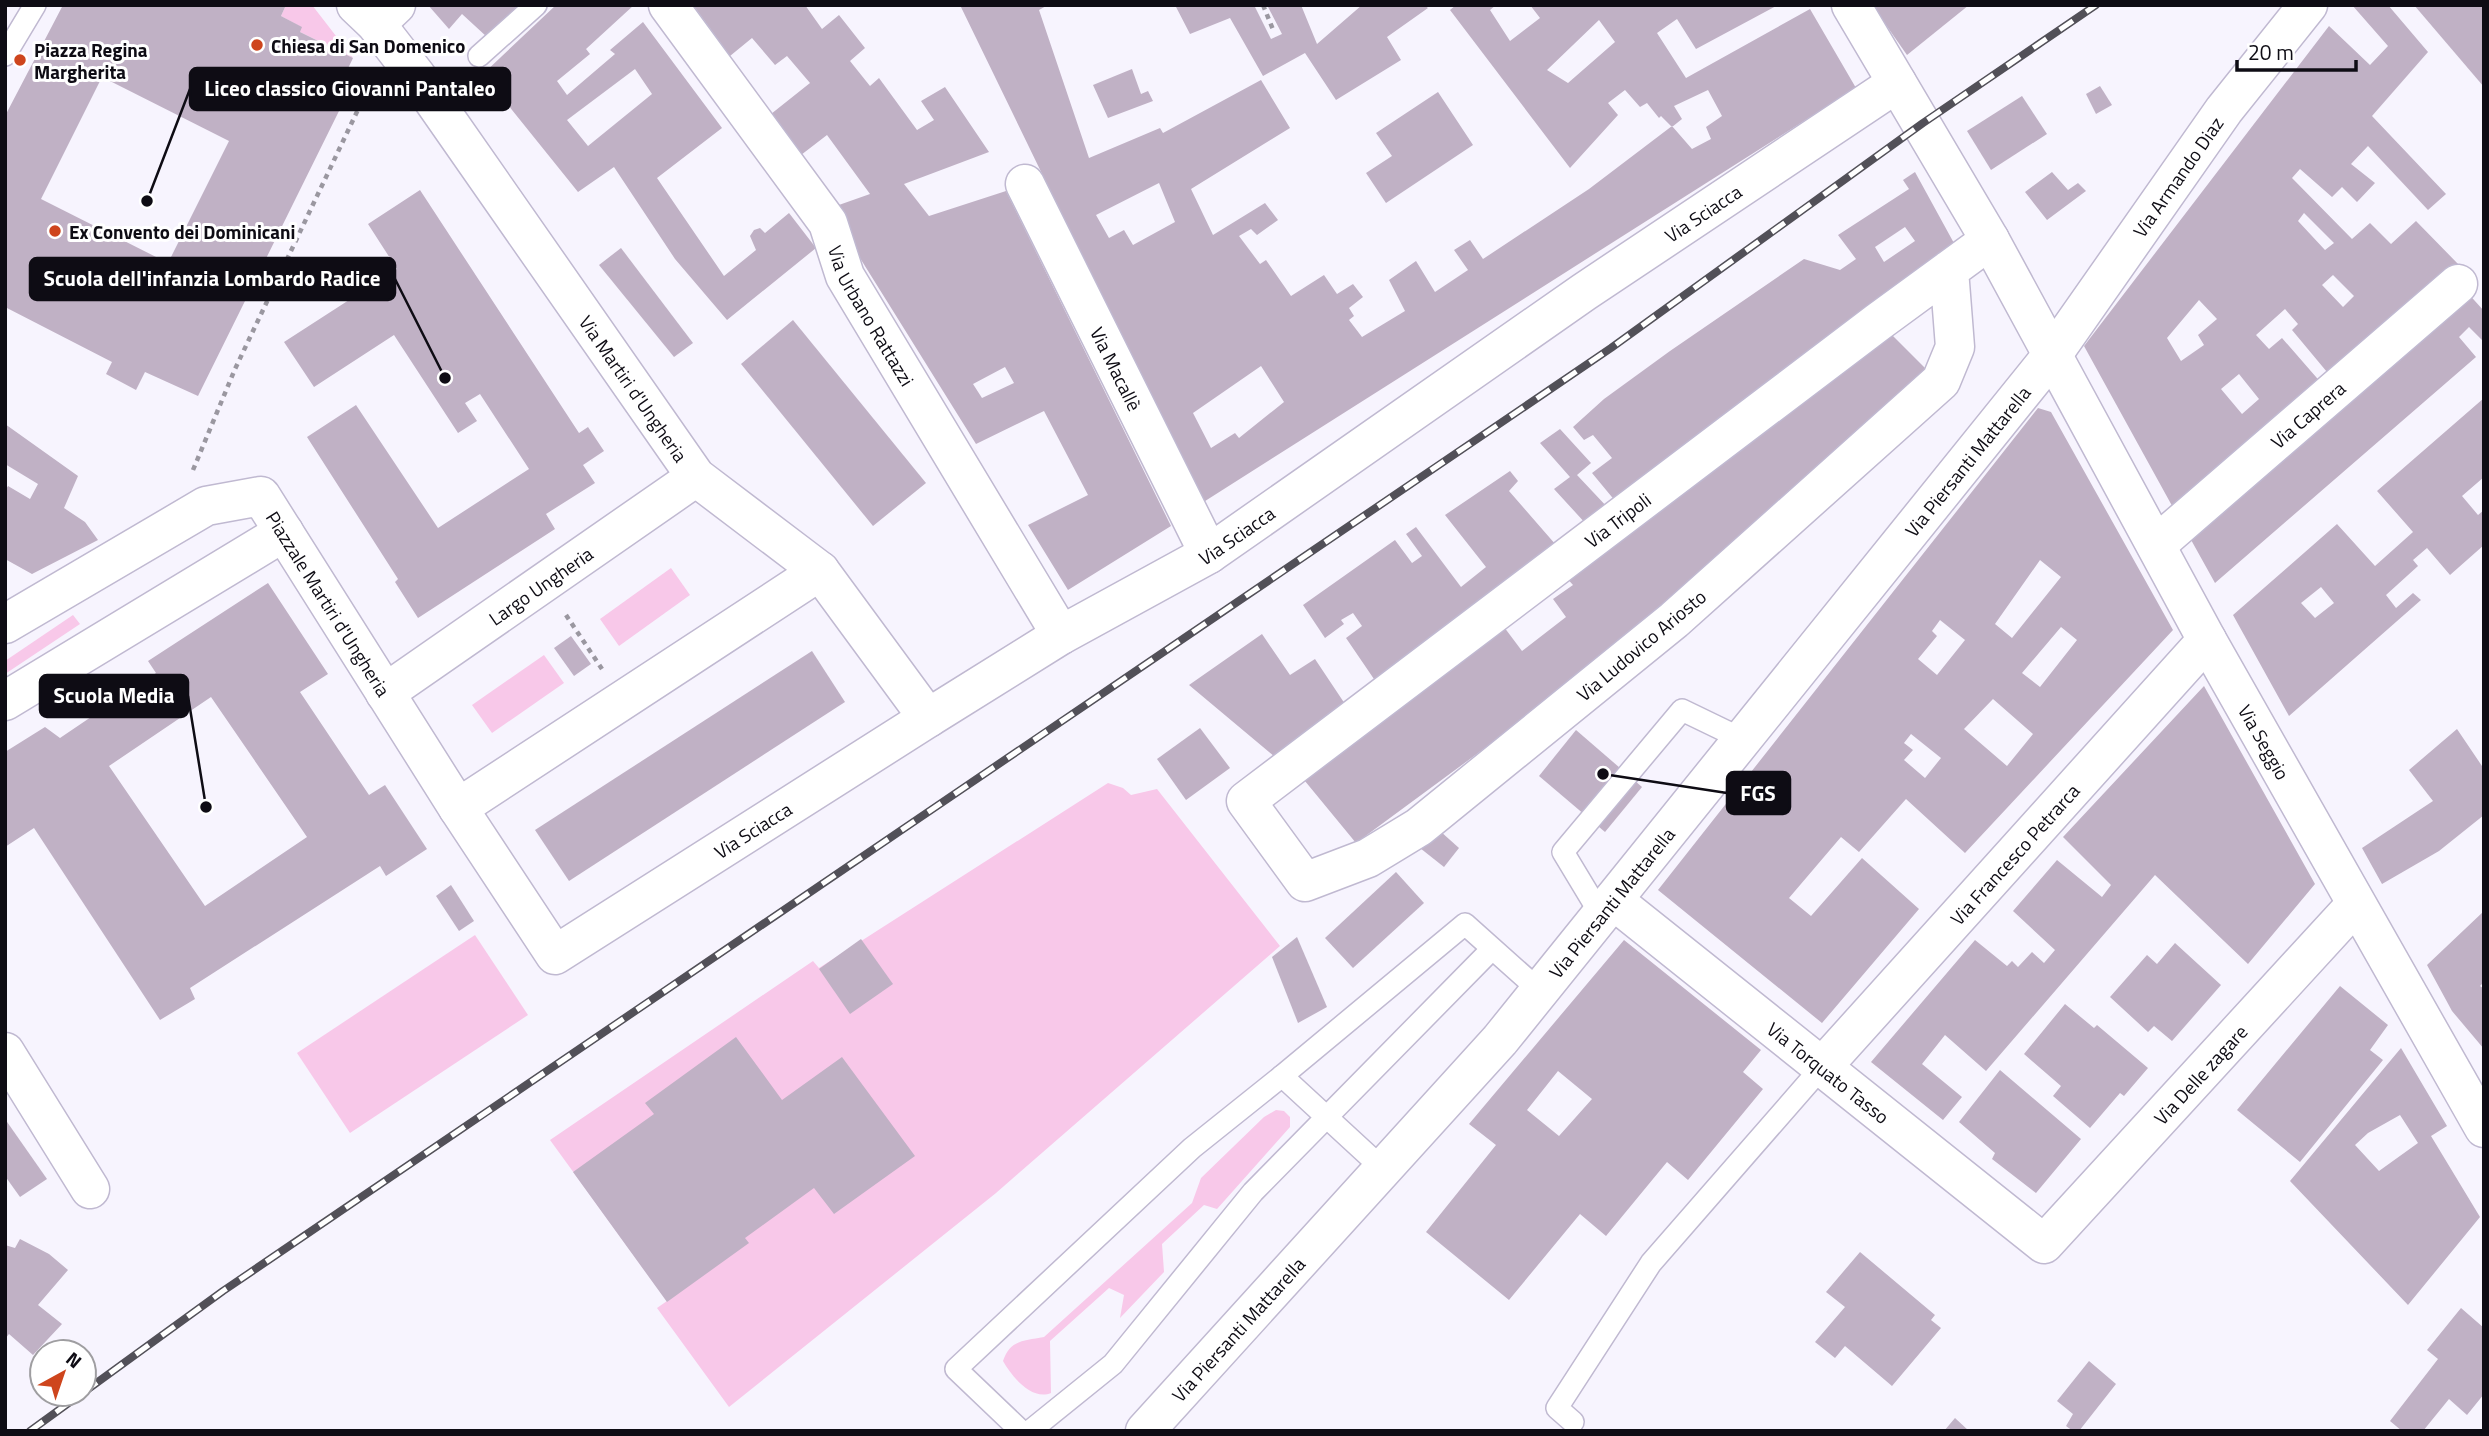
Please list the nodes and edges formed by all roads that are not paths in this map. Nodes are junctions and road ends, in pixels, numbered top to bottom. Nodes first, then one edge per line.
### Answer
1 (35, 5) edge
2 (536, 5) edge
3 (668, 5) edge
4 (1851, 5) edge
5 (2308, 5) edge
6 (379, 20) edge
7 (5, 55) edge
8 (479, 56) dead end
9 (1896, 83) junction
10 (1025, 184) dead end
11 (1990, 240) junction
12 (1949, 270) junction
13 (2458, 284) dead end
14 (2053, 354) junction
15 (696, 477) junction
16 (284, 531) junction
17 (2156, 545) junction
18 (1209, 554) junction
19 (820, 571) junction
20 (5, 624) edge
21 (1061, 635) junction
22 (2207, 640) junction
23 (385, 693) junction
24 (5, 701) edge
25 (928, 719) junction
26 (1742, 739) junction
27 (1246, 801) joint
28 (458, 808) junction
29 (2356, 904) junction
30 (1607, 907) junction
31 (1492, 948) junction
32 (555, 955) joint
33 (1540, 991) junction
34 (5, 1052) edge
35 (1822, 1067) junction
36 (1282, 1076) junction
37 (1328, 1119) junction
38 (2484, 1128) edge
39 (1383, 1169) junction
40 (90, 1189) dead end
41 (2044, 1244) joint
42 (1573, 1422) dead end
43 (1021, 1431) edge
44 (1030, 1431) edge
45 (1145, 1431) edge

1 - 7 lane
2 - 8 lane
3 - 21 street, Via Urbano Rattazzi
4 - 9 street, Via Seggio
5 - 14 street, Via Armando Diaz
6 - 15 street, Via Martiri d'Ungheria
9 - 11 street, Via Seggio
9 - 18 street, Via Sciacca
10 - 18 street, Via Macallè
11 - 12 street, Via Tripoli
11 - 14 street, Via Seggio
12 - 27 street, Via Tripoli
12 - 27 street, Via Ludovico Ariosto
13 - 17 street, Via Caprera
14 - 17 street, Via Seggio
14 - 26 street, Via Piersanti Mattarella
15 - 19 street, Via Martiri d'Ungheria
15 - 23 street, Largo Ungheria
16 - 20 street, Piazzale Martiri d'Ungheria
16 - 23 street, Piazzale Martiri d'Ungheria
16 - 24 street
17 - 22 street, Via Seggio
18 - 21 street, Via Sciacca
19 - 25 street, Via Martiri d'Ungheria
19 - 28 street
21 - 25 street, Via Sciacca
22 - 29 street, Via Seggio
22 - 35 street, Via Francesco Petrarca
23 - 28 street, Piazzale Martiri d'Ungheria
25 - 32 street, Via Sciacca
26 - 30 street, Via Piersanti Mattarella
26 - 30 lane
28 - 32 street, Piazzale Martiri d'Ungheria
29 - 38 street, Via Seggio
29 - 41 street, Via Delle zagare
30 - 33 street, Via Piersanti Mattarella
30 - 35 street, Via Torquato Tasso
31 - 33 lane
31 - 36 lane
31 - 37 lane
33 - 39 street, Via Piersanti Mattarella
34 - 40 street
35 - 41 street, Via Torquato Tasso
35 - 42 lane
36 - 37 lane
36 - 43 lane
37 - 39 lane
37 - 44 lane
39 - 45 street, Via Piersanti Mattarella

